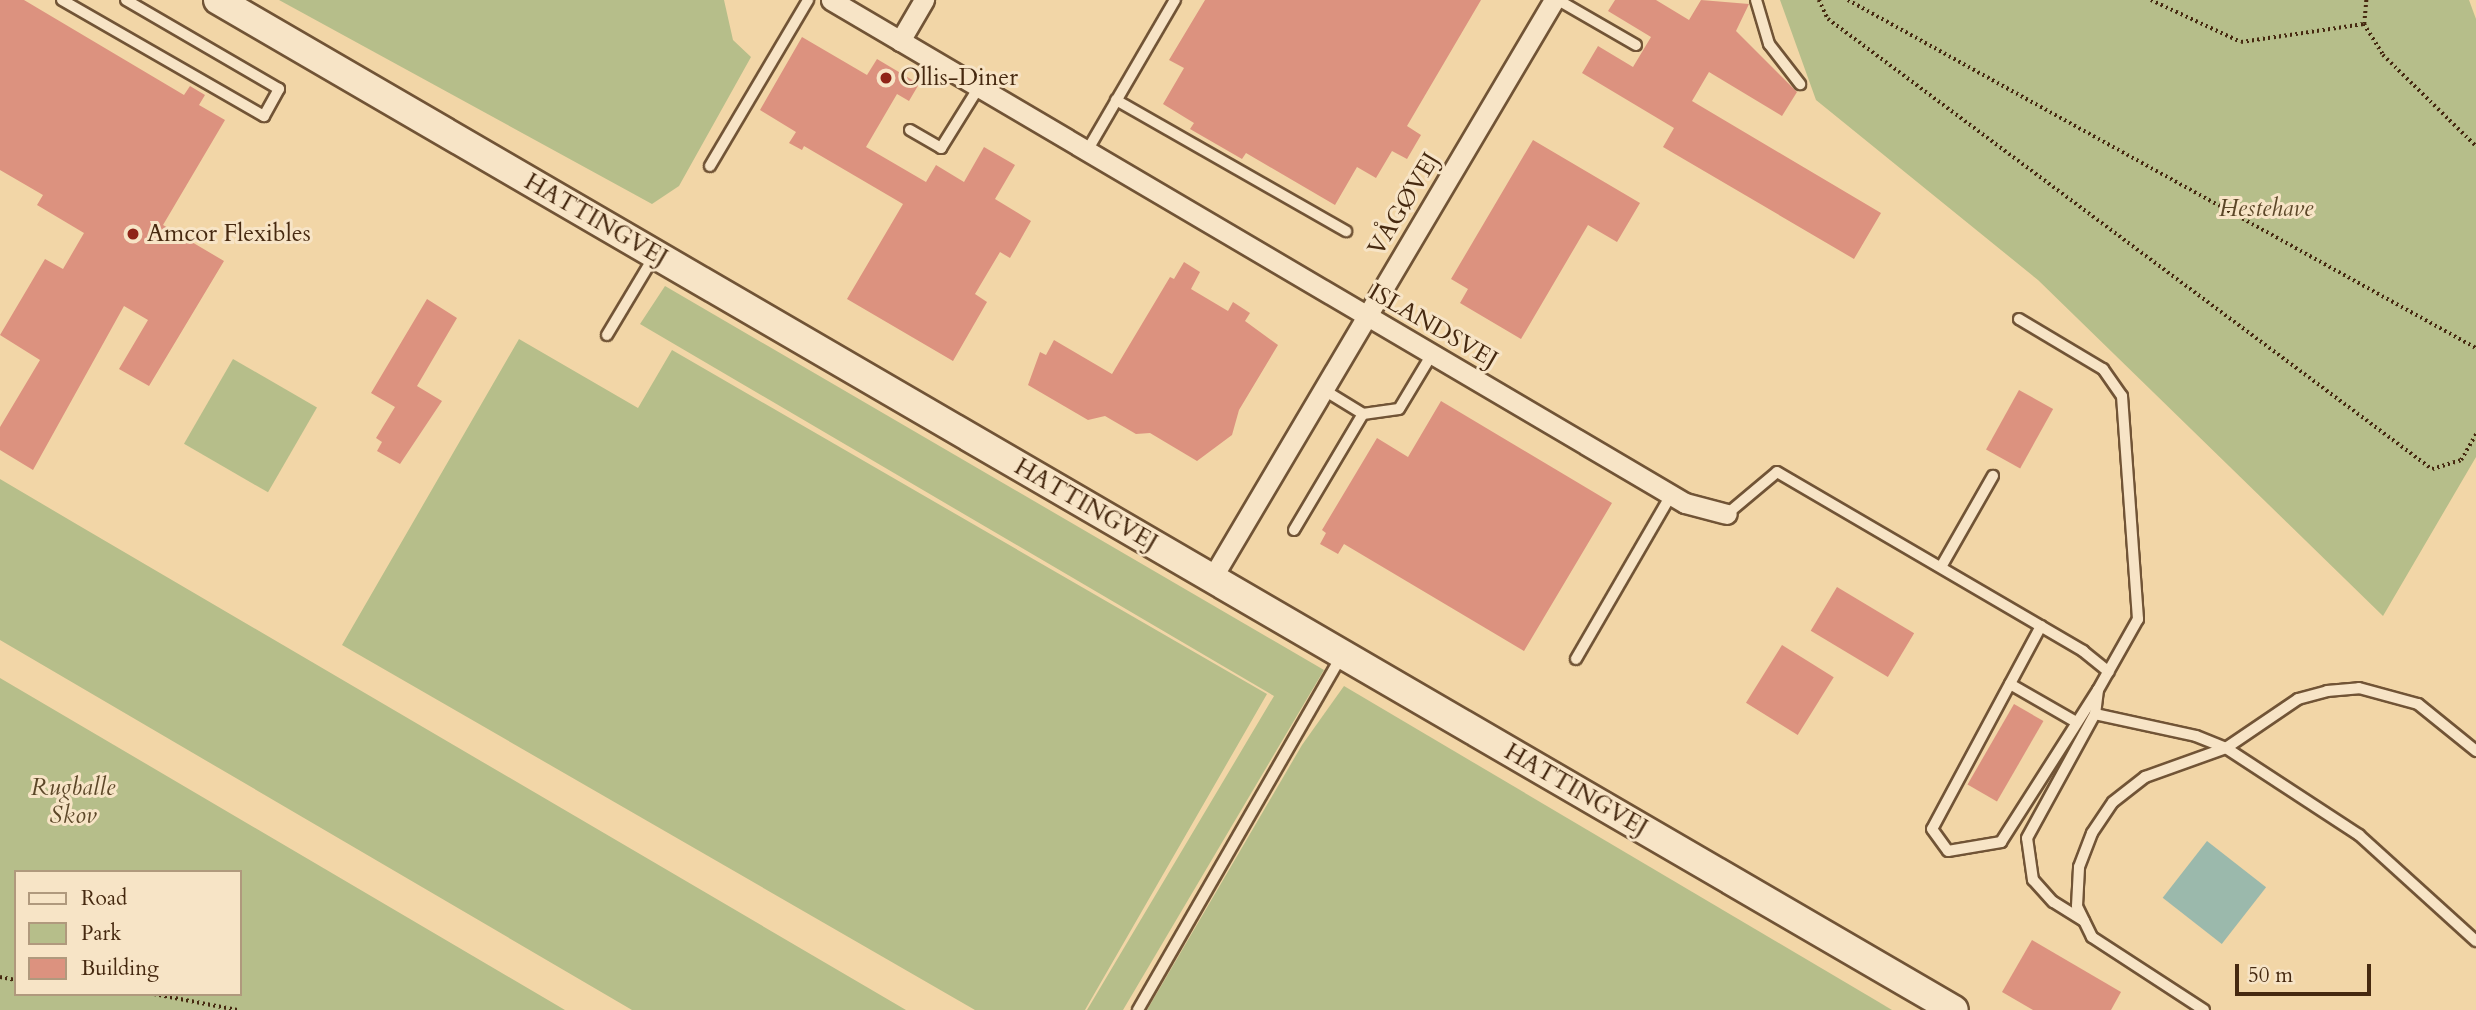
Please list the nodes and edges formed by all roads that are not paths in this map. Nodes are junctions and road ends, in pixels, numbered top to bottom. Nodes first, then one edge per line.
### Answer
1 (62, 0) edge
2 (126, 0) edge
3 (218, 0) edge
4 (808, 0) edge
5 (831, 0) edge
6 (924, 0) edge
7 (1175, 0) edge
8 (1556, 0) edge
9 (1756, 0) edge
10 (900, 41) junction
11 (1636, 45) dead end
12 (1800, 84) dead end
13 (979, 88) junction
14 (1116, 100) junction
15 (910, 130) dead end
16 (1087, 151) junction
17 (710, 166) dead end
18 (1346, 231) dead end
19 (655, 254) junction
20 (1367, 316) junction
21 (2019, 319) dead end
22 (607, 335) dead end
23 (1432, 354) junction
24 (1324, 390) junction
25 (1363, 414) junction
26 (1993, 476) dead end
27 (1671, 495) junction
28 (1727, 514) joint
29 (1294, 530) dead end
30 (1941, 567) junction
31 (1212, 578) junction
32 (2041, 626) junction
33 (1342, 654) junction
34 (1576, 659) dead end
35 (2109, 672) junction
36 (2010, 684) junction
37 (2098, 690) junction
38 (2095, 714) junction
39 (2076, 722) junction
40 (2225, 748) junction
41 (2476, 751) edge
42 (2028, 798) junction
43 (2044, 807) junction
44 (2084, 921) junction
45 (2476, 941) edge
46 (1138, 1010) edge
47 (1954, 1010) edge
48 (2204, 1010) edge

1 - 2 lane
3 - 19 street, HATTINGVEJ
4 - 17 lane
5 - 10 street, ISLANDSVEJ
6 - 10 street
7 - 14 lane
8 - 11 lane
8 - 20 street, VÅGØVEJ
9 - 12 lane
10 - 13 street, ISLANDSVEJ
13 - 15 lane
13 - 16 street, ISLANDSVEJ
14 - 16 lane
14 - 18 lane
16 - 20 street, ISLANDSVEJ
19 - 22 lane
19 - 31 street, HATTINGVEJ
20 - 23 street, ISLANDSVEJ
20 - 24 street, VÅGØVEJ
21 - 35 lane
23 - 25 lane
23 - 27 street, ISLANDSVEJ
24 - 25 lane
24 - 31 street, VÅGØVEJ
25 - 29 lane
26 - 30 lane
27 - 28 street, ISLANDSVEJ
27 - 34 lane
28 - 30 lane, ISLANDSVEJ
30 - 32 lane, ISLANDSVEJ
31 - 33 street, HATTINGVEJ
32 - 35 lane, ISLANDSVEJ
32 - 36 lane
33 - 46 lane
33 - 47 street, HATTINGVEJ
35 - 37 lane
36 - 39 lane
36 - 42 lane
37 - 38 lane
37 - 39 lane
38 - 40 lane
38 - 43 lane
39 - 42 lane
40 - 41 lane
40 - 44 lane
40 - 45 lane
42 - 43 lane
43 - 44 lane
44 - 48 lane

